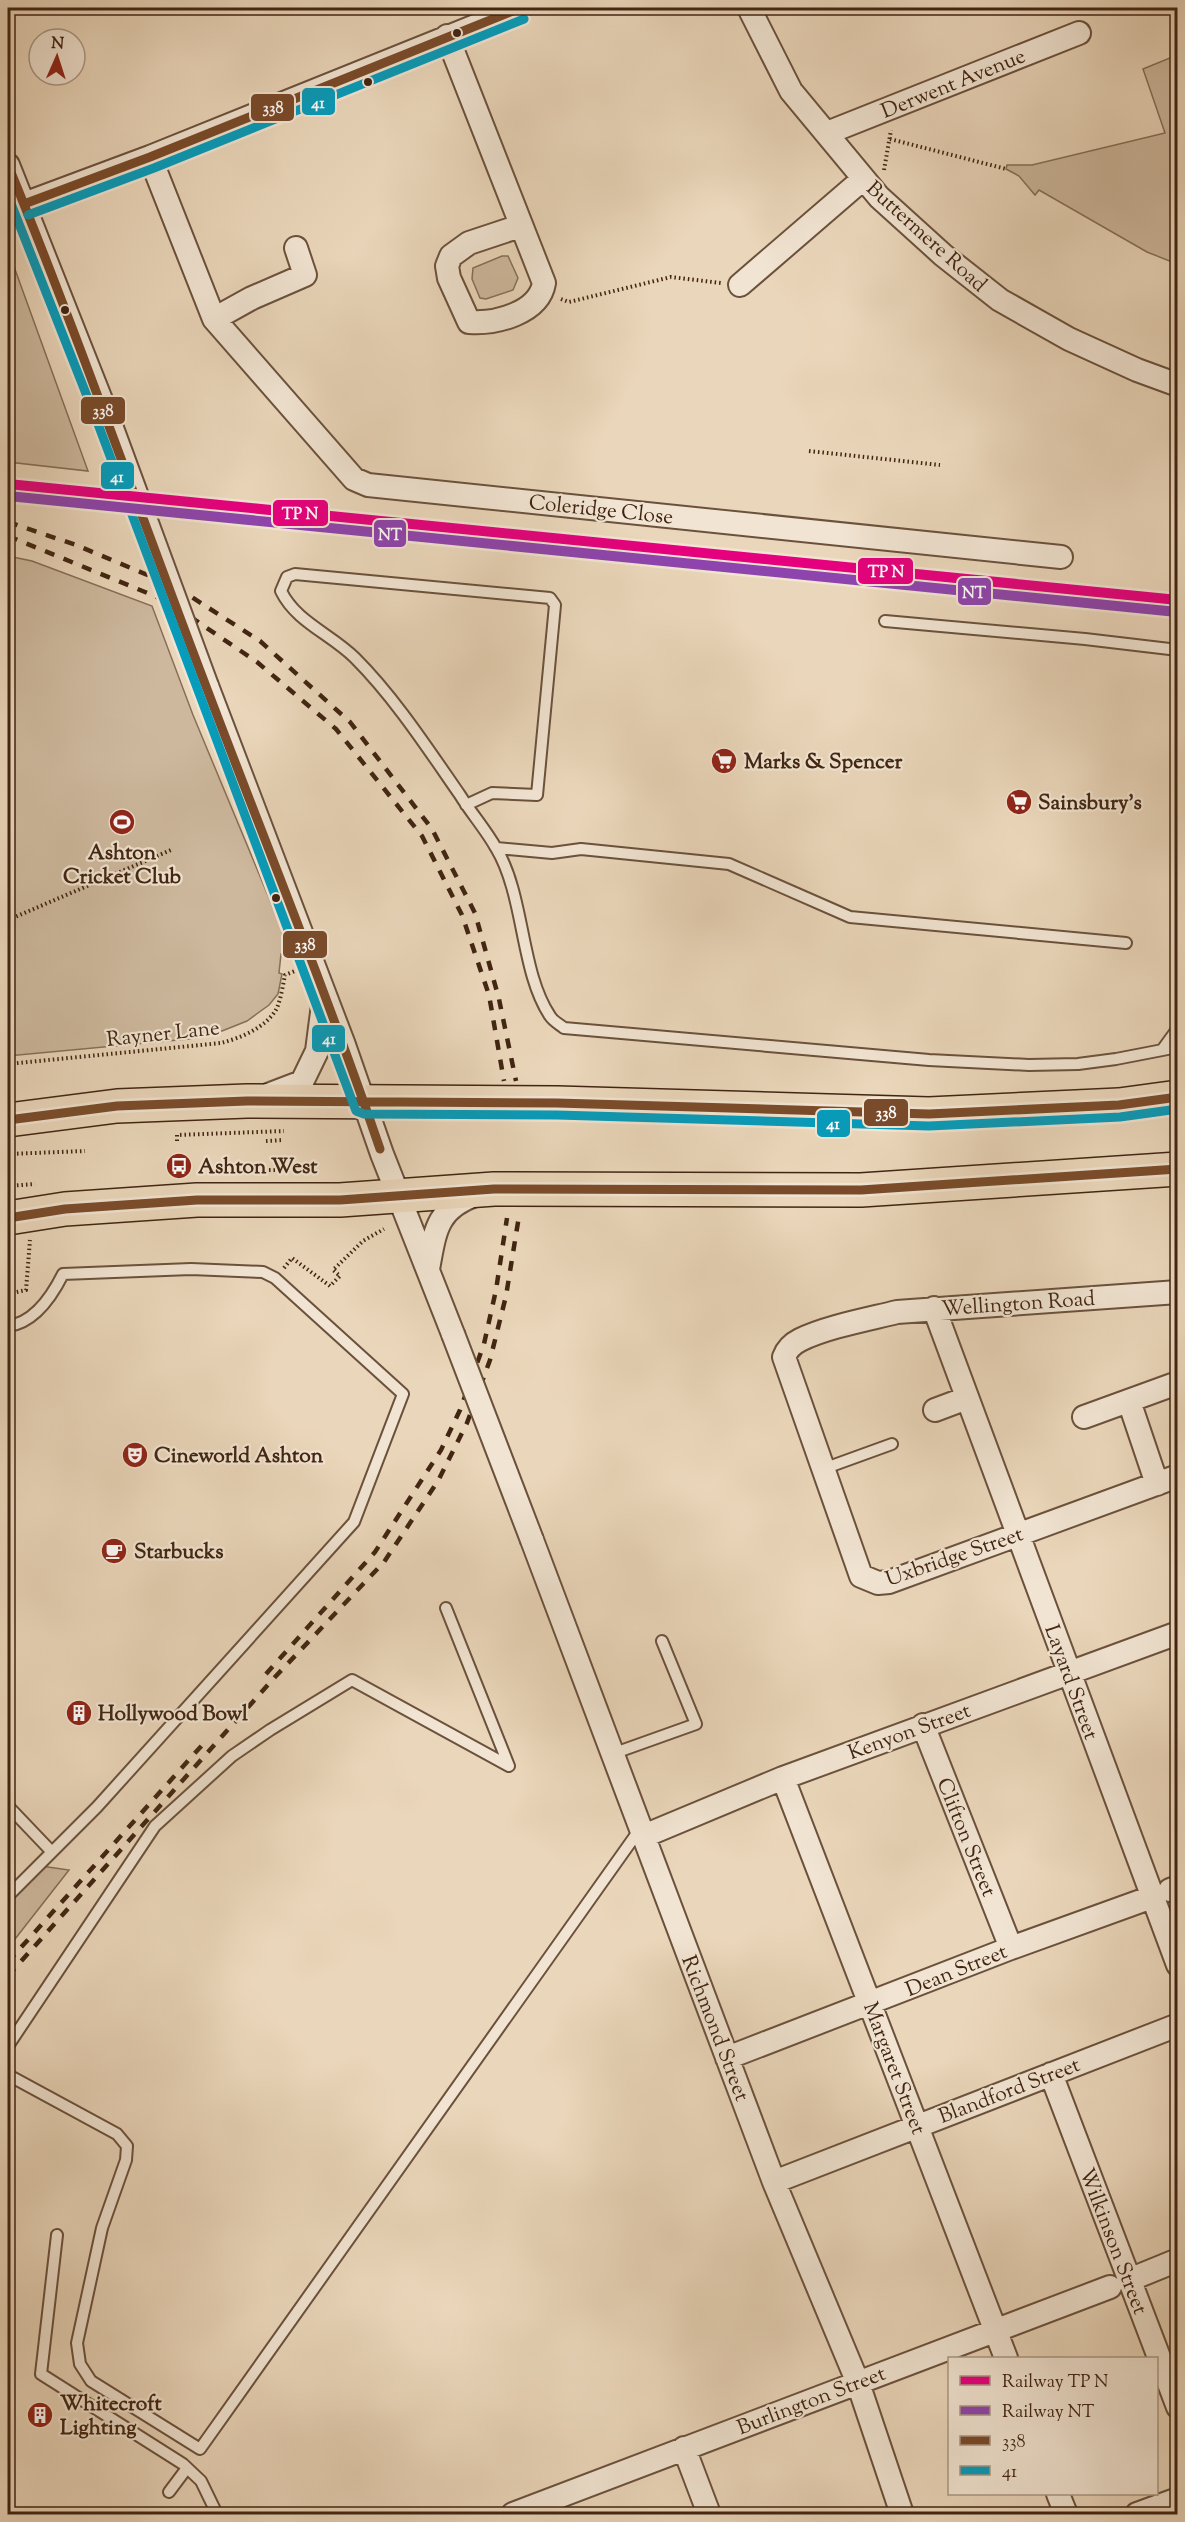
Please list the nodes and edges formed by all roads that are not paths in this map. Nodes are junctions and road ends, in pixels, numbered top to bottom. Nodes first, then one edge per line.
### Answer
1 (520, 8) edge
2 (748, 8) edge
3 (1078, 33) dead end
4 (447, 36) junction
5 (827, 133) junction
6 (150, 157) junction
7 (8, 165) edge
8 (863, 179) junction
9 (24, 204) junction
10 (520, 226) junction
11 (296, 248) dead end
12 (740, 285) road end
13 (214, 319) junction
14 (1178, 385) edge
15 (1061, 557) dead end
16 (885, 621) dead end
17 (1178, 650) edge
18 (466, 805) junction
19 (497, 848) junction
20 (1126, 943) dead end
21 (325, 996) junction
22 (1178, 1028) edge
23 (1178, 1047) edge
24 (1162, 1050) junction
25 (1178, 1097) edge
26 (247, 1101) junction
27 (364, 1102) junction
28 (8, 1120) edge
29 (1178, 1169) edge
30 (494, 1189) junction
31 (398, 1195) junction
32 (16, 1226) edge
33 (428, 1269) junction
34 (1178, 1292) edge
35 (934, 1308) junction
36 (860, 1321) joint
37 (8, 1326) edge
38 (1172, 1385) dead end
39 (967, 1398) junction
40 (1129, 1401) junction
41 (935, 1410) dead end
42 (1084, 1417) dead end
43 (892, 1444) dead end
44 (823, 1469) junction
45 (1167, 1480) edge
46 (1018, 1535) junction
47 (446, 1608) dead end
48 (1178, 1633) edge
49 (662, 1641) dead end
50 (1069, 1673) junction
51 (923, 1725) junction
52 (612, 1754) junction
53 (783, 1778) junction
54 (8, 1806) edge
55 (642, 1832) junction
56 (50, 1850) junction
57 (1167, 1891) edge
58 (8, 1896) edge
59 (1011, 1948) junction
60 (1178, 1965) edge
61 (870, 2004) junction
62 (1178, 2025) edge
63 (8, 2046) edge
64 (727, 2058) junction
65 (8, 2071) edge
66 (1051, 2074) junction
67 (917, 2126) junction
68 (774, 2182) junction
69 (57, 2235) dead end
70 (1178, 2260) edge
71 (1119, 2283) junction
72 (996, 2331) junction
73 (1006, 2357) edge
74 (1154, 2357) edge
75 (1158, 2365) edge
76 (858, 2383) junction
77 (1178, 2407) edge
78 (684, 2448) junction
79 (187, 2468) junction
80 (169, 2492) dead end
81 (1059, 2495) edge
82 (1178, 2499) edge
83 (217, 2514) edge
84 (513, 2514) edge
85 (709, 2514) edge
86 (902, 2514) edge
87 (1066, 2514) edge
88 (1137, 2514) edge

1 - 4 street
2 - 5 street, Buttermere Road
3 - 5 street, Derwent Avenue
4 - 6 street
4 - 10 street
5 - 8 street, Buttermere Road
6 - 9 street
6 - 13 street, Coleridge Close
7 - 9 street
8 - 12 street
8 - 14 street, Buttermere Road
9 - 21 street, bridge
10 - 10 street
11 - 13 street
13 - 15 street, Coleridge Close
16 - 17 lane
18 - 18 lane
18 - 19 lane
19 - 20 lane
19 - 24 lane
21 - 26 street
21 - 27 street
22 - 24 lane
23 - 24 lane
25 - 27 highway
26 - 27 highway
26 - 28 highway
27 - 31 street
29 - 30 highway
30 - 31 highway
30 - 33 street
31 - 32 highway
31 - 33 street
33 - 52 street, Richmond Street, bridge
34 - 35 street, Wellington Road
35 - 36 street, Wellington Road
35 - 39 street, Layard Street
36 - 44 street, Uxbridge Street
37 - 56 lane
38 - 40 street
39 - 41 street
39 - 46 street, Layard Street
40 - 42 street
40 - 45 street
43 - 44 lane
44 - 46 street, Uxbridge Street
45 - 46 street, Uxbridge Street
46 - 50 street, Layard Street
47 - 63 lane
48 - 50 street, Kenyon Street
49 - 52 lane
50 - 51 street, Kenyon Street
50 - 57 street, Layard Street
51 - 53 street, Kenyon Street
51 - 59 street, Clifton Street
52 - 55 street, Richmond Street
53 - 55 street, Kenyon Street
53 - 61 street, Margaret Street
54 - 56 lane
55 - 64 street, Richmond Street
55 - 65 lane
56 - 58 lane
57 - 59 street, Dean Street
57 - 60 street, Layard Street
59 - 61 street, Dean Street
61 - 64 street, Dean Street
61 - 67 street, Margaret Street
62 - 66 street, Blandford Street
64 - 68 street, Richmond Street
66 - 67 street, Blandford Street
66 - 71 street, Wilkinson Street
67 - 68 street, Blandford Street
67 - 72 street, Margaret Street
68 - 76 street, Richmond Street
69 - 79 lane
70 - 71 street, Burlington Street
71 - 72 street, Burlington Street
71 - 74 street, Wilkinson Street
72 - 73 street, Margaret Street
72 - 76 street, Burlington Street
75 - 77 street, Wilkinson Street
76 - 78 street, Burlington Street
76 - 86 street, Richmond Street
78 - 84 street, Burlington Street
78 - 85 street
79 - 80 lane
79 - 83 lane
81 - 87 street
82 - 88 street

